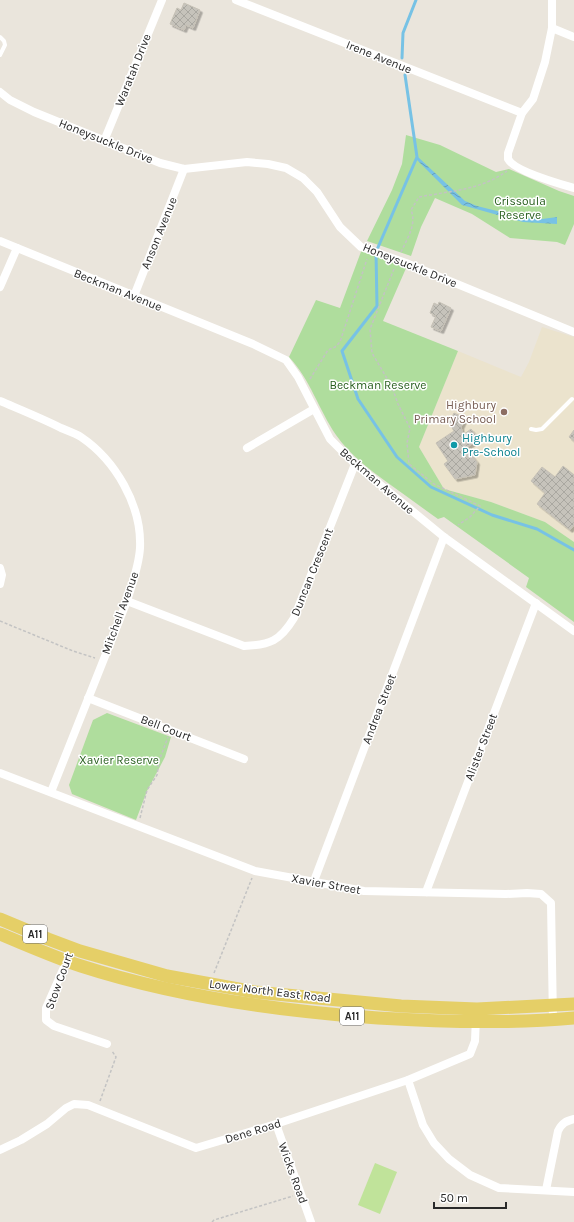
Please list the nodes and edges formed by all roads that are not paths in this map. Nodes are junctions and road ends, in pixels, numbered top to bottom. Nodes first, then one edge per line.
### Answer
1 (162, 0) edge
2 (236, 0) edge
3 (552, 0) edge
4 (552, 28) junction
5 (0, 37) edge
6 (574, 37) edge
7 (0, 55) edge
8 (0, 92) edge
9 (522, 114) junction
10 (104, 141) junction
11 (184, 169) junction
12 (574, 188) edge
13 (0, 241) edge
14 (17, 248) junction
15 (0, 287) edge
16 (134, 296) junction
17 (574, 332) edge
18 (572, 399) dead end
19 (0, 401) edge
20 (314, 409) junction
21 (532, 429) dead end
22 (247, 448) dead end
23 (355, 464) junction
24 (444, 537) junction
25 (0, 568) edge
26 (0, 584) edge
27 (127, 601) junction
28 (536, 603) junction
29 (574, 631) edge
30 (88, 698) junction
31 (244, 759) dead end
32 (0, 773) edge
33 (51, 792) junction
34 (314, 882) junction
35 (426, 892) junction
36 (0, 919) edge
37 (0, 934) edge
38 (71, 947) junction
39 (67, 961) junction
40 (574, 1004) edge
41 (553, 1006) junction
42 (477, 1008) junction
43 (574, 1018) edge
44 (554, 1020) junction
45 (476, 1022) junction
46 (108, 1044) road end
47 (408, 1080) junction
48 (574, 1120) edge
49 (276, 1124) junction
50 (0, 1150) edge
51 (546, 1190) junction
52 (574, 1192) edge
53 (311, 1222) edge

1 - 10 street, Waratah Drive
2 - 9 street, Irene Avenue
3 - 4 street
4 - 6 street
4 - 9 street
5 - 7 lane
8 - 10 street, Honeysuckle Drive
9 - 12 street
10 - 11 street, Honeysuckle Drive
11 - 16 street, Anson Avenue
11 - 17 street, Honeysuckle Drive
13 - 14 street, Beckman Avenue
14 - 15 street
14 - 16 street, Beckman Avenue
16 - 20 street, Beckman Avenue
18 - 21 lane
19 - 27 street, Mitchell Avenue
20 - 22 street
20 - 23 street, Beckman Avenue
23 - 24 street, Beckman Avenue
23 - 27 street, Duncan Crescent
24 - 28 street, Beckman Avenue
24 - 34 street, Andrea Street
25 - 26 street
27 - 30 street, Mitchell Avenue
28 - 29 street, Beckman Avenue
28 - 35 street, Alister Street
30 - 31 street, Bell Court
30 - 33 street, Mitchell Avenue
32 - 33 street, Xavier Street
33 - 34 street, Xavier Street
34 - 35 street, Xavier Street
35 - 41 street, Xavier Street
36 - 38 main road, Lower North East Road / A11
37 - 39 main road, Lower North East Road / A11
38 - 39 street, Stow Court
38 - 42 main road, Lower North East Road / A11
39 - 45 main road, Lower North East Road / A11
39 - 46 street, Stow Court
40 - 41 main road, Lower North East Road / A11
41 - 42 main road, Lower North East Road / A11
41 - 44 street, Xavier Street
42 - 45 street, Dene Road
43 - 44 main road, Lower North East Road / A11
44 - 45 main road, Lower North East Road / A11
45 - 47 street, Dene Road
47 - 49 street, Dene Road
47 - 51 street
48 - 51 street
49 - 50 street, Dene Road
49 - 53 street, Wicks Road
51 - 52 street

